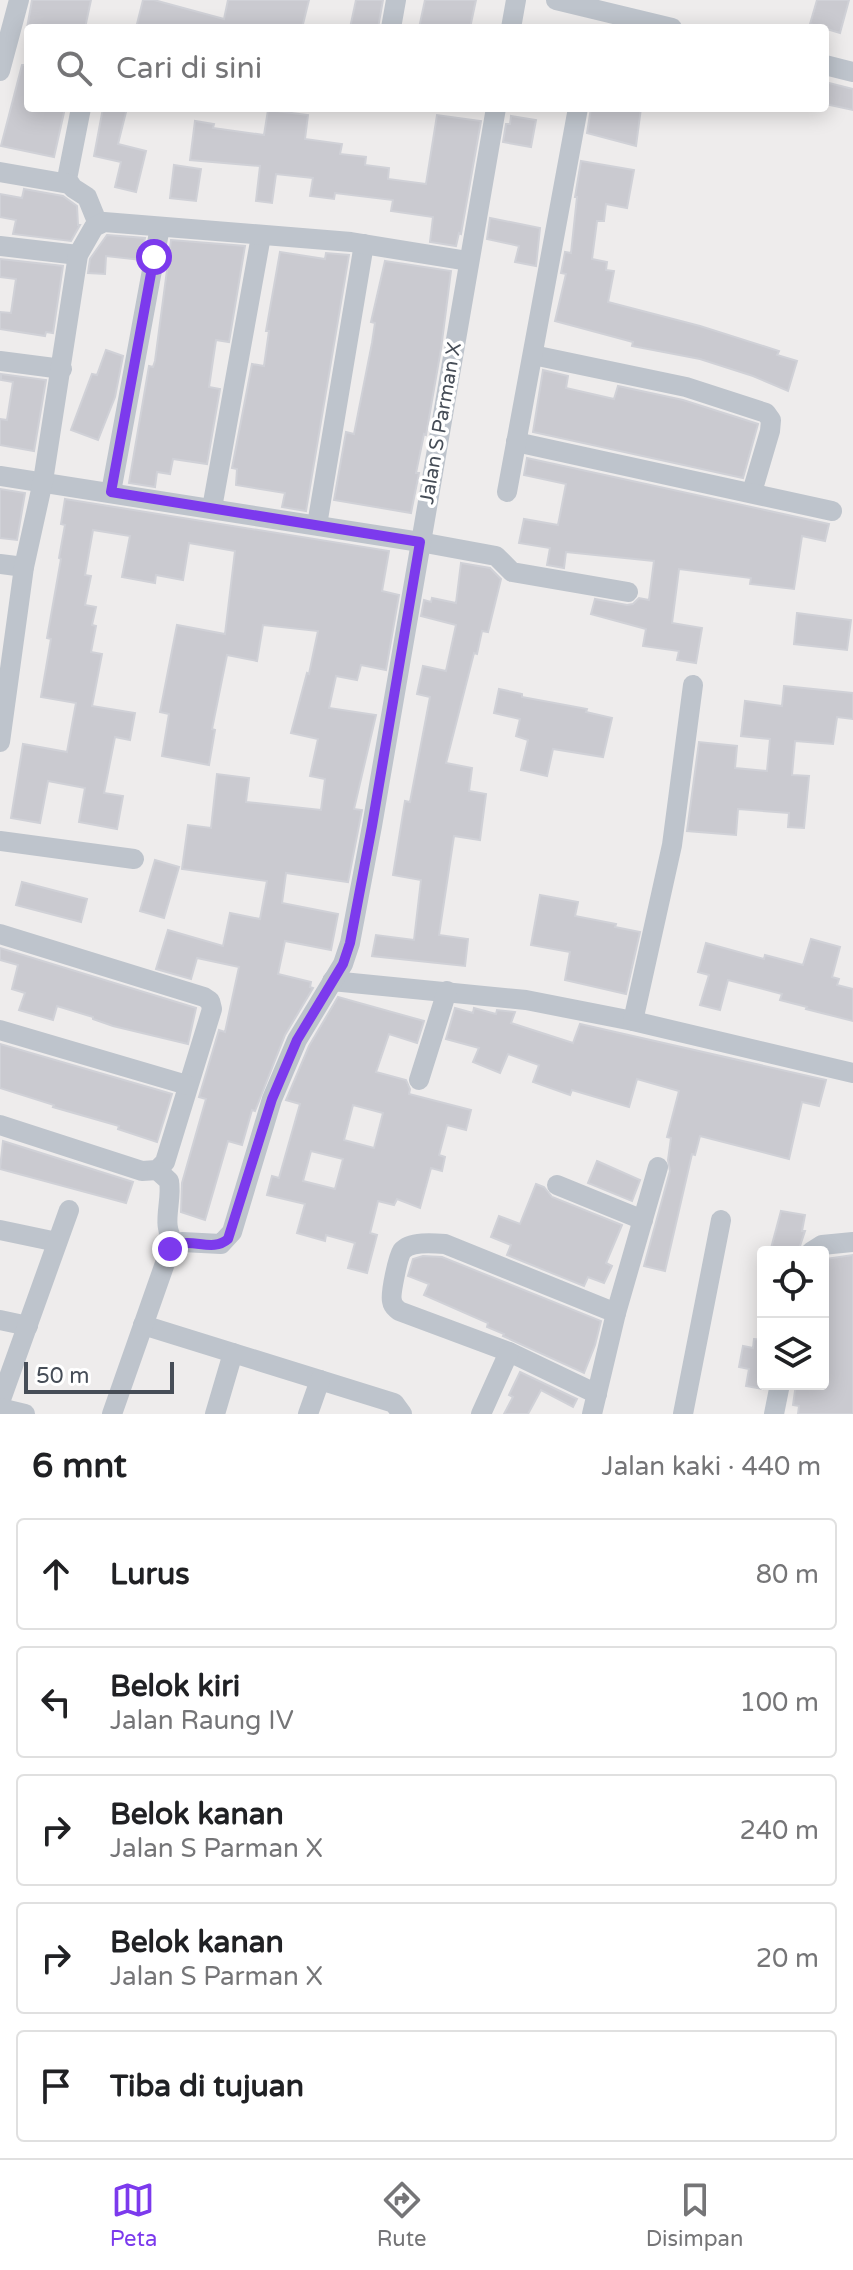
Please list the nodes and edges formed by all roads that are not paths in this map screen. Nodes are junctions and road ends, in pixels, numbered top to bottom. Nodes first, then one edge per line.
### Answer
1 (19, 0) edge
2 (396, 0) edge
3 (516, 0) edge
4 (556, 0) edge
5 (594, 19) edge
6 (392, 24) edge
7 (512, 24) edge
8 (637, 24) edge
9 (829, 66) edge
10 (0, 71) edge
11 (853, 72) edge
12 (80, 112) edge
13 (495, 112) edge
14 (577, 112) edge
15 (0, 172) edge
16 (69, 184) junction
17 (98, 224) junction
18 (160, 227) junction
19 (261, 236) junction
20 (364, 244) junction
21 (0, 246) edge
22 (78, 255) junction
23 (468, 261) junction
24 (533, 355) junction
25 (0, 361) edge
26 (62, 369) junction
27 (516, 442) junction
28 (0, 476) edge
29 (43, 481) junction
30 (111, 492) junction
31 (507, 492) dead end
32 (752, 492) junction
33 (212, 508) junction
34 (832, 511) dead end
35 (317, 525) junction
36 (420, 542) junction
37 (0, 564) edge
38 (24, 567) junction
39 (628, 592) dead end
40 (5, 658) edge
41 (693, 685) dead end
42 (0, 742) edge
43 (0, 841) edge
44 (134, 859) dead end
45 (0, 934) edge
46 (332, 981) junction
47 (447, 991) junction
48 (633, 1021) junction
49 (0, 1030) edge
50 (853, 1073) edge
51 (419, 1080) dead end
52 (187, 1085) junction
53 (0, 1125) edge
54 (658, 1167) dead end
55 (157, 1170) junction
56 (557, 1185) dead end
57 (69, 1210) dead end
58 (643, 1220) junction
59 (721, 1220) dead end
60 (0, 1230) edge
61 (57, 1242) junction
62 (853, 1242) edge
63 (176, 1244) junction
64 (820, 1246) edge
65 (616, 1313) junction
66 (0, 1320) edge
67 (143, 1325) junction
68 (28, 1326) junction
69 (509, 1352) junction
70 (233, 1353) junction
71 (320, 1380) junction
72 (779, 1390) edge
73 (595, 1404) edge
74 (0, 1405) edge
75 (25, 1414) edge
76 (112, 1414) edge
77 (215, 1414) edge
78 (308, 1414) edge
79 (402, 1414) edge
80 (481, 1414) edge
81 (683, 1414) edge
82 (774, 1414) edge

1 - 10 street
2 - 6 street
3 - 7 street
4 - 5 street
5 - 8 street
9 - 11 street
12 - 16 street
13 - 23 street, Jalan S Parman X
14 - 24 street
15 - 16 street
16 - 17 street
17 - 18 street
17 - 22 street
18 - 19 street
18 - 30 street
19 - 20 street
19 - 33 street
20 - 23 street
20 - 35 street
21 - 22 street
22 - 26 street
23 - 36 street, Jalan S Parman X
24 - 27 street
24 - 32 street
25 - 26 street
26 - 29 street
27 - 31 street
27 - 32 street
28 - 29 street
29 - 30 street
29 - 38 street
30 - 33 street
32 - 34 street
33 - 35 street
35 - 36 street
36 - 39 street
36 - 46 street, Jalan S Parman X
37 - 38 street
38 - 40 street
40 - 42 street
41 - 48 street
43 - 44 street
45 - 52 street
46 - 47 street
46 - 63 street, Jalan S Parman X
47 - 48 street
47 - 51 street
48 - 50 street
49 - 52 street
52 - 55 street
53 - 55 street
54 - 58 street
55 - 63 street
56 - 58 street
57 - 61 street
58 - 65 street
59 - 81 street
60 - 61 street
61 - 68 street
62 - 64 street
63 - 67 street
65 - 69 street
65 - 73 street
66 - 68 street
67 - 70 street
67 - 76 street
68 - 74 street
69 - 73 street
69 - 80 street
70 - 71 street
70 - 77 street
71 - 78 street
71 - 79 street
72 - 82 street
74 - 75 street

